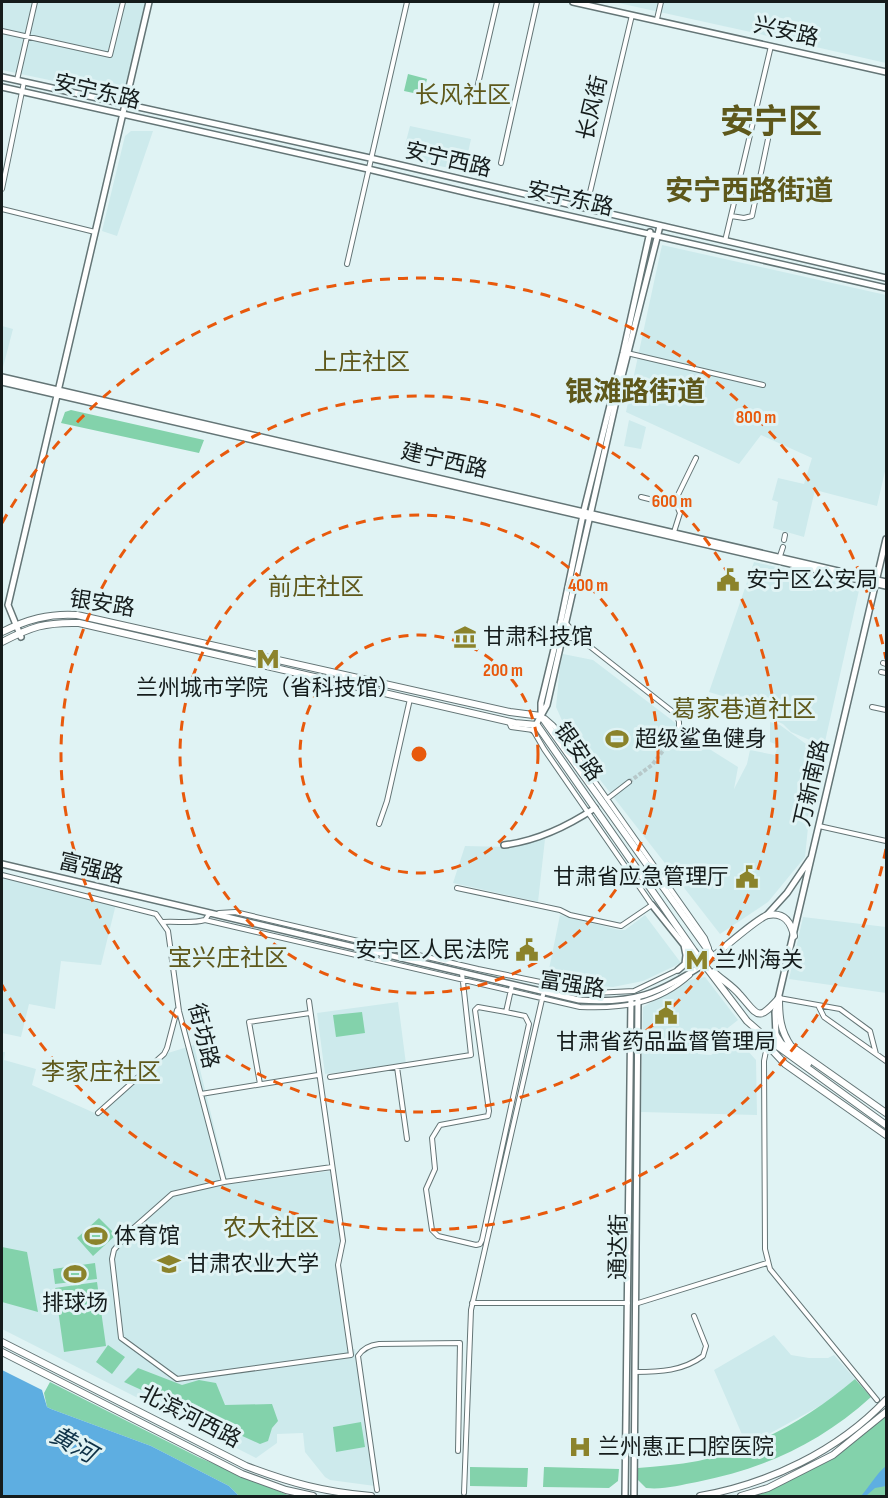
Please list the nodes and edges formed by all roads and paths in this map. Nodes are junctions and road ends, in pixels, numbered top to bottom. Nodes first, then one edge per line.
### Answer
1 (35, 2) edge
2 (123, 2) edge
3 (149, 2) edge
4 (407, 2) edge
5 (497, 2) edge
6 (537, 2) edge
7 (573, 2) edge
8 (661, 2) edge
9 (632, 14) junction
10 (657, 19) junction
11 (2, 31) edge
12 (27, 36) junction
13 (771, 46) junction
14 (886, 72) edge
15 (2, 77) edge
16 (17, 80) junction
17 (24, 82) junction
18 (2, 87) edge
19 (22, 92) junction
20 (475, 97) dead end
21 (125, 105) junction
22 (123, 115) junction
23 (768, 139) dead end
24 (370, 158) junction
25 (501, 163) dead end
26 (368, 169) junction
27 (2, 189) edge
28 (2, 209) edge
29 (585, 210) junction
30 (731, 216) junction
31 (631, 220) junction
32 (651, 224) junction
33 (660, 226) junction
34 (628, 229) junction
35 (678, 230) junction
36 (96, 232) junction
37 (649, 234) junction
38 (658, 236) junction
39 (675, 240) junction
40 (725, 241) junction
41 (347, 264) dead end
42 (886, 278) edge
43 (886, 288) edge
44 (626, 353) junction
45 (2, 377) edge
46 (2, 382) edge
47 (763, 385) dead end
48 (58, 392) junction
49 (696, 458) dead end
50 (641, 497) dead end
51 (673, 505) junction
52 (587, 514) junction
53 (674, 532) junction
54 (886, 539) edge
55 (783, 547) dead end
56 (780, 556) junction
57 (877, 582) junction
58 (886, 584) edge
59 (565, 622) junction
60 (15, 625) junction
61 (2, 632) edge
62 (21, 635) junction
63 (562, 638) junction
64 (579, 638) junction
65 (2, 642) edge
66 (881, 672) dead end
67 (886, 673) edge
68 (410, 699) junction
69 (872, 707) dead end
70 (886, 710) edge
71 (541, 716) junction
72 (535, 727) junction
73 (679, 730) dead end
74 (629, 782) tunnel mouth
75 (607, 799) junction
76 (595, 808) junction
77 (588, 813) junction
78 (379, 824) dead end
79 (819, 826) junction
80 (886, 841) edge
81 (504, 845) dead end
82 (813, 855) junction
83 (2, 864) edge
84 (2, 875) edge
85 (457, 888) dead end
86 (652, 905) junction
87 (209, 914) junction
88 (767, 915) junction
89 (205, 920) junction
90 (163, 922) junction
91 (794, 936) junction
92 (684, 945) junction
93 (713, 957) junction
94 (704, 964) junction
95 (678, 970) joint
96 (462, 973) junction
97 (462, 980) junction
98 (512, 988) junction
99 (634, 991) junction
100 (543, 995) junction
101 (779, 998) junction
102 (309, 1001) dead end
103 (635, 1001) junction
104 (178, 1006) junction
105 (819, 1006) junction
106 (310, 1012) junction
107 (506, 1012) junction
108 (747, 1021) junction
109 (776, 1035) joint
110 (766, 1046) junction
111 (876, 1054) junction
112 (886, 1061) edge
113 (397, 1066) junction
114 (318, 1075) junction
115 (330, 1077) dead end
116 (825, 1080) junction
117 (260, 1084) junction
118 (201, 1094) junction
119 (98, 1113) dead end
120 (886, 1113) edge
121 (886, 1120) edge
122 (886, 1125) edge
123 (886, 1135) edge
124 (407, 1139) dead end
125 (332, 1167) junction
126 (224, 1182) junction
127 (767, 1263) junction
128 (472, 1303) junction
129 (628, 1303) junction
130 (635, 1304) junction
131 (694, 1316) dead end
132 (2, 1342) edge
133 (2, 1352) edge
134 (61, 1371) junction
135 (635, 1372) junction
136 (56, 1380) junction
137 (877, 1400) dead end
138 (886, 1400) edge
139 (886, 1412) edge
140 (458, 1451) dead end
141 (377, 1490) dead end
142 (464, 1493) dead end
143 (313, 1497) edge
144 (372, 1497) edge
145 (625, 1497) edge
146 (634, 1497) edge
147 (700, 1497) edge
148 (741, 1497) edge

1 - 12 street
2 - 12 street
3 - 21 main road
4 - 24 street
5 - 20 street
6 - 25 street
7 - 9 main road, 兴安路
8 - 10 street
9 - 10 main road, 兴安路
9 - 29 street, 长风街
10 - 13 main road, 兴安路
11 - 12 street
12 - 16 street
13 - 14 main road, 兴安路
13 - 30 street
15 - 16 main road, 安宁西路
16 - 17 main road, 安宁西路
17 - 19 street
17 - 21 main road, 安宁西路
18 - 19 main road, 安宁东路
19 - 22 main road, 安宁东路
19 - 27 street
21 - 22 main road
21 - 24 main road, 安宁西路
22 - 26 main road, 安宁东路
22 - 36 main road
23 - 30 street
24 - 26 street
24 - 29 main road, 安宁西路
26 - 34 main road, 安宁东路
26 - 41 street
28 - 36 street
29 - 31 main road, 安宁西路
30 - 40 street
31 - 32 main road, 安宁西路
31 - 34 main road
32 - 33 main road, 安宁西路
32 - 37 main road
33 - 35 main road, 安宁西路
33 - 38 main road
34 - 37 main road, 安宁东路
35 - 39 main road
35 - 40 main road, 安宁西路
36 - 48 main road
37 - 38 main road, 安宁东路
37 - 44 main road
38 - 39 main road, 安宁东路
38 - 44 main road
39 - 43 main road, 安宁东路
40 - 42 main road, 安宁西路
44 - 47 street
44 - 52 main road
45 - 48 main road, 建宁西路
46 - 48 main road, 建宁西路
48 - 52 main road, 建宁西路
48 - 60 main road
49 - 51 street
50 - 51 street
51 - 53 street
52 - 53 main road, 建宁西路
52 - 57 main road, 建宁西路
52 - 59 main road
52 - 71 main road
53 - 56 main road, 建宁西路
54 - 57 main road, 万新南路
55 - 56 street
56 - 57 main road, 建宁西路
57 - 58 main road
57 - 79 main road, 万新南路
59 - 63 main road
59 - 64 street
60 - 61 main road, 银安路
60 - 62 main road
60 - 71 main road, 银安路
62 - 65 main road, 银安路
62 - 68 main road, 银安路
63 - 64 street
63 - 71 main road
64 - 73 street
66 - 67 street
68 - 72 main road, 银安路
68 - 78 street
69 - 70 street
71 - 72 main road
71 - 75 street
71 - 93 main road, 银安路
72 - 76 main road, 银安路
72 - 77 street
74 - 75 street
75 - 93 street
76 - 77 main road
76 - 94 main road, 银安路
77 - 81 main road
77 - 86 street
79 - 80 street
79 - 82 main road, 万新南路
82 - 88 main road
82 - 91 main road, 万新南路
83 - 87 main road, 富强路
84 - 90 street
85 - 86 street
86 - 92 main road
87 - 89 street
87 - 96 main road, 富强路
87 - 99 street, 富强路
88 - 91 main road
88 - 93 main road
89 - 90 street, 富强路
89 - 97 street, 富强路
90 - 104 street, 街坊路
91 - 101 main road, 万新南路
92 - 94 main road
92 - 95 main road
93 - 94 main road
94 - 101 main road
94 - 103 main road, 富强路
94 - 108 main road, 银安路
95 - 99 street
96 - 97 street
96 - 98 main road, 富强路
97 - 98 street, 富强路
97 - 113 street
98 - 100 main road, 富强路
98 - 107 street
99 - 103 street
100 - 103 main road, 富强路
100 - 128 street
101 - 105 street
101 - 109 main road, 万新南路
101 - 120 main road
102 - 106 street
103 - 129 main road, 通达街
103 - 130 main road, 通达街
104 - 118 street, 街坊路
104 - 119 street
105 - 111 street
105 - 111 street
106 - 114 street
106 - 117 street
107 - 107 street
108 - 110 main road
108 - 116 main road, 银安路
109 - 116 main road
110 - 123 main road
110 - 127 street
111 - 112 street
113 - 115 street
113 - 124 street
114 - 117 street
114 - 125 street
116 - 121 main road
116 - 122 main road
117 - 118 street
118 - 126 street, 街坊路
125 - 126 street
125 - 126 street
127 - 130 street
127 - 137 street
128 - 129 street
128 - 142 street
129 - 145 main road, 通达街
130 - 135 main road, 通达街
131 - 135 street
132 - 134 main road, 北滨河西路
133 - 136 main road, 北滨河西路
134 - 136 main road
134 - 144 main road, 北滨河西路
135 - 146 main road, 通达街
136 - 143 main road, 北滨河西路
138 - 147 main road
139 - 148 main road
140 - 141 street

